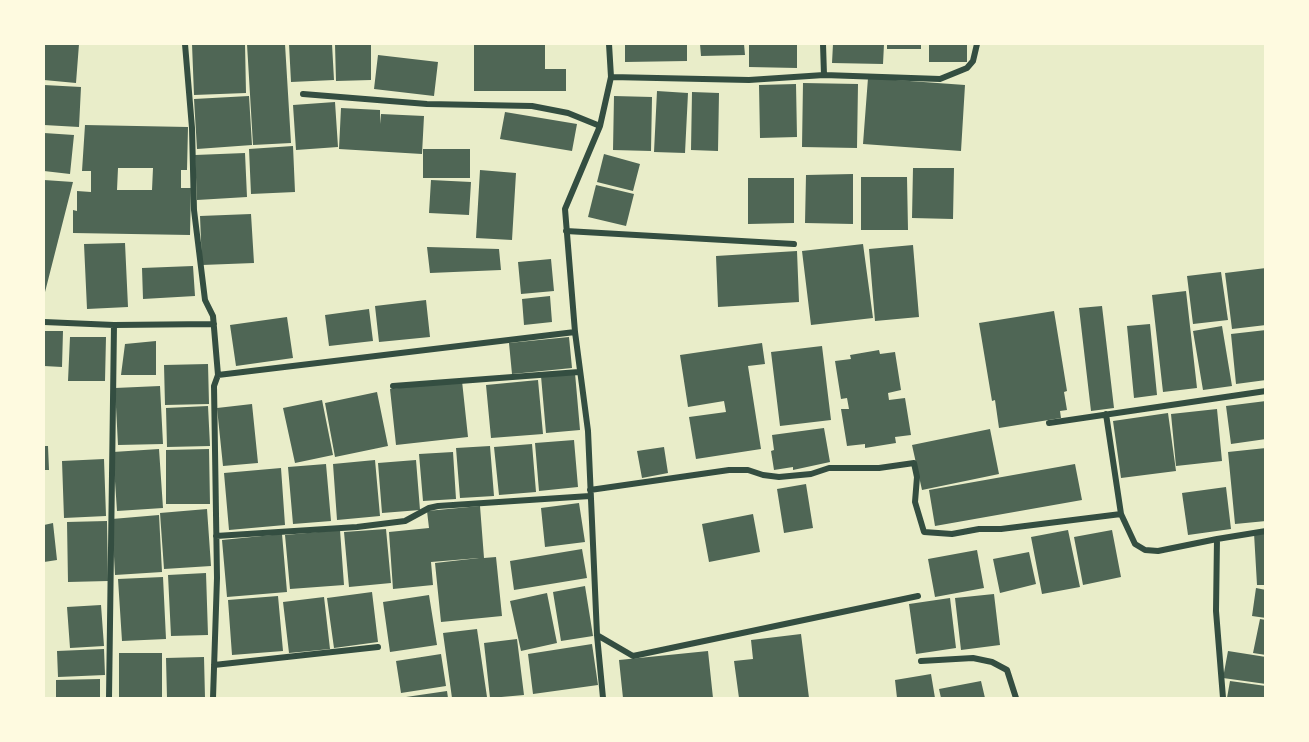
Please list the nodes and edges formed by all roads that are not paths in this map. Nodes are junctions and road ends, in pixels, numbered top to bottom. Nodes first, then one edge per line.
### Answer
1 (185, 44) edge
2 (609, 44) edge
3 (823, 44) edge
4 (977, 44) edge
5 (824, 75) junction
6 (611, 76) junction
7 (303, 94) dead end
8 (600, 126) junction
9 (566, 231) junction
10 (794, 244) dead end
11 (44, 322) edge
12 (214, 324) junction
13 (114, 325) junction
14 (575, 332) junction
15 (579, 372) junction
16 (218, 375) junction
17 (393, 386) dead end
18 (1266, 391) edge
19 (1106, 414) junction
20 (1049, 423) dead end
21 (590, 493) junction
22 (1121, 514) junction
23 (1266, 531) edge
24 (216, 536) junction
25 (1217, 539) junction
26 (918, 596) dead end
27 (597, 635) junction
28 (378, 647) dead end
29 (921, 661) dead end
30 (214, 665) junction
31 (109, 699) edge
32 (213, 699) edge
33 (603, 699) edge
34 (1016, 699) edge
35 (1223, 699) edge

1 - 12 street
2 - 6 street
3 - 5 street
4 - 5 street
5 - 6 street
6 - 8 street
7 - 8 street
8 - 9 street
9 - 10 street
9 - 14 street
11 - 13 street
12 - 13 street
12 - 16 street
13 - 31 street
14 - 15 street
14 - 16 street
15 - 17 street
15 - 21 street
16 - 24 street
18 - 19 street
19 - 20 street
19 - 22 street
21 - 22 street
21 - 24 street
21 - 27 street
22 - 25 street
23 - 25 street
24 - 30 street
25 - 35 street
26 - 27 street
27 - 33 street
28 - 30 street
29 - 34 street
30 - 32 street

